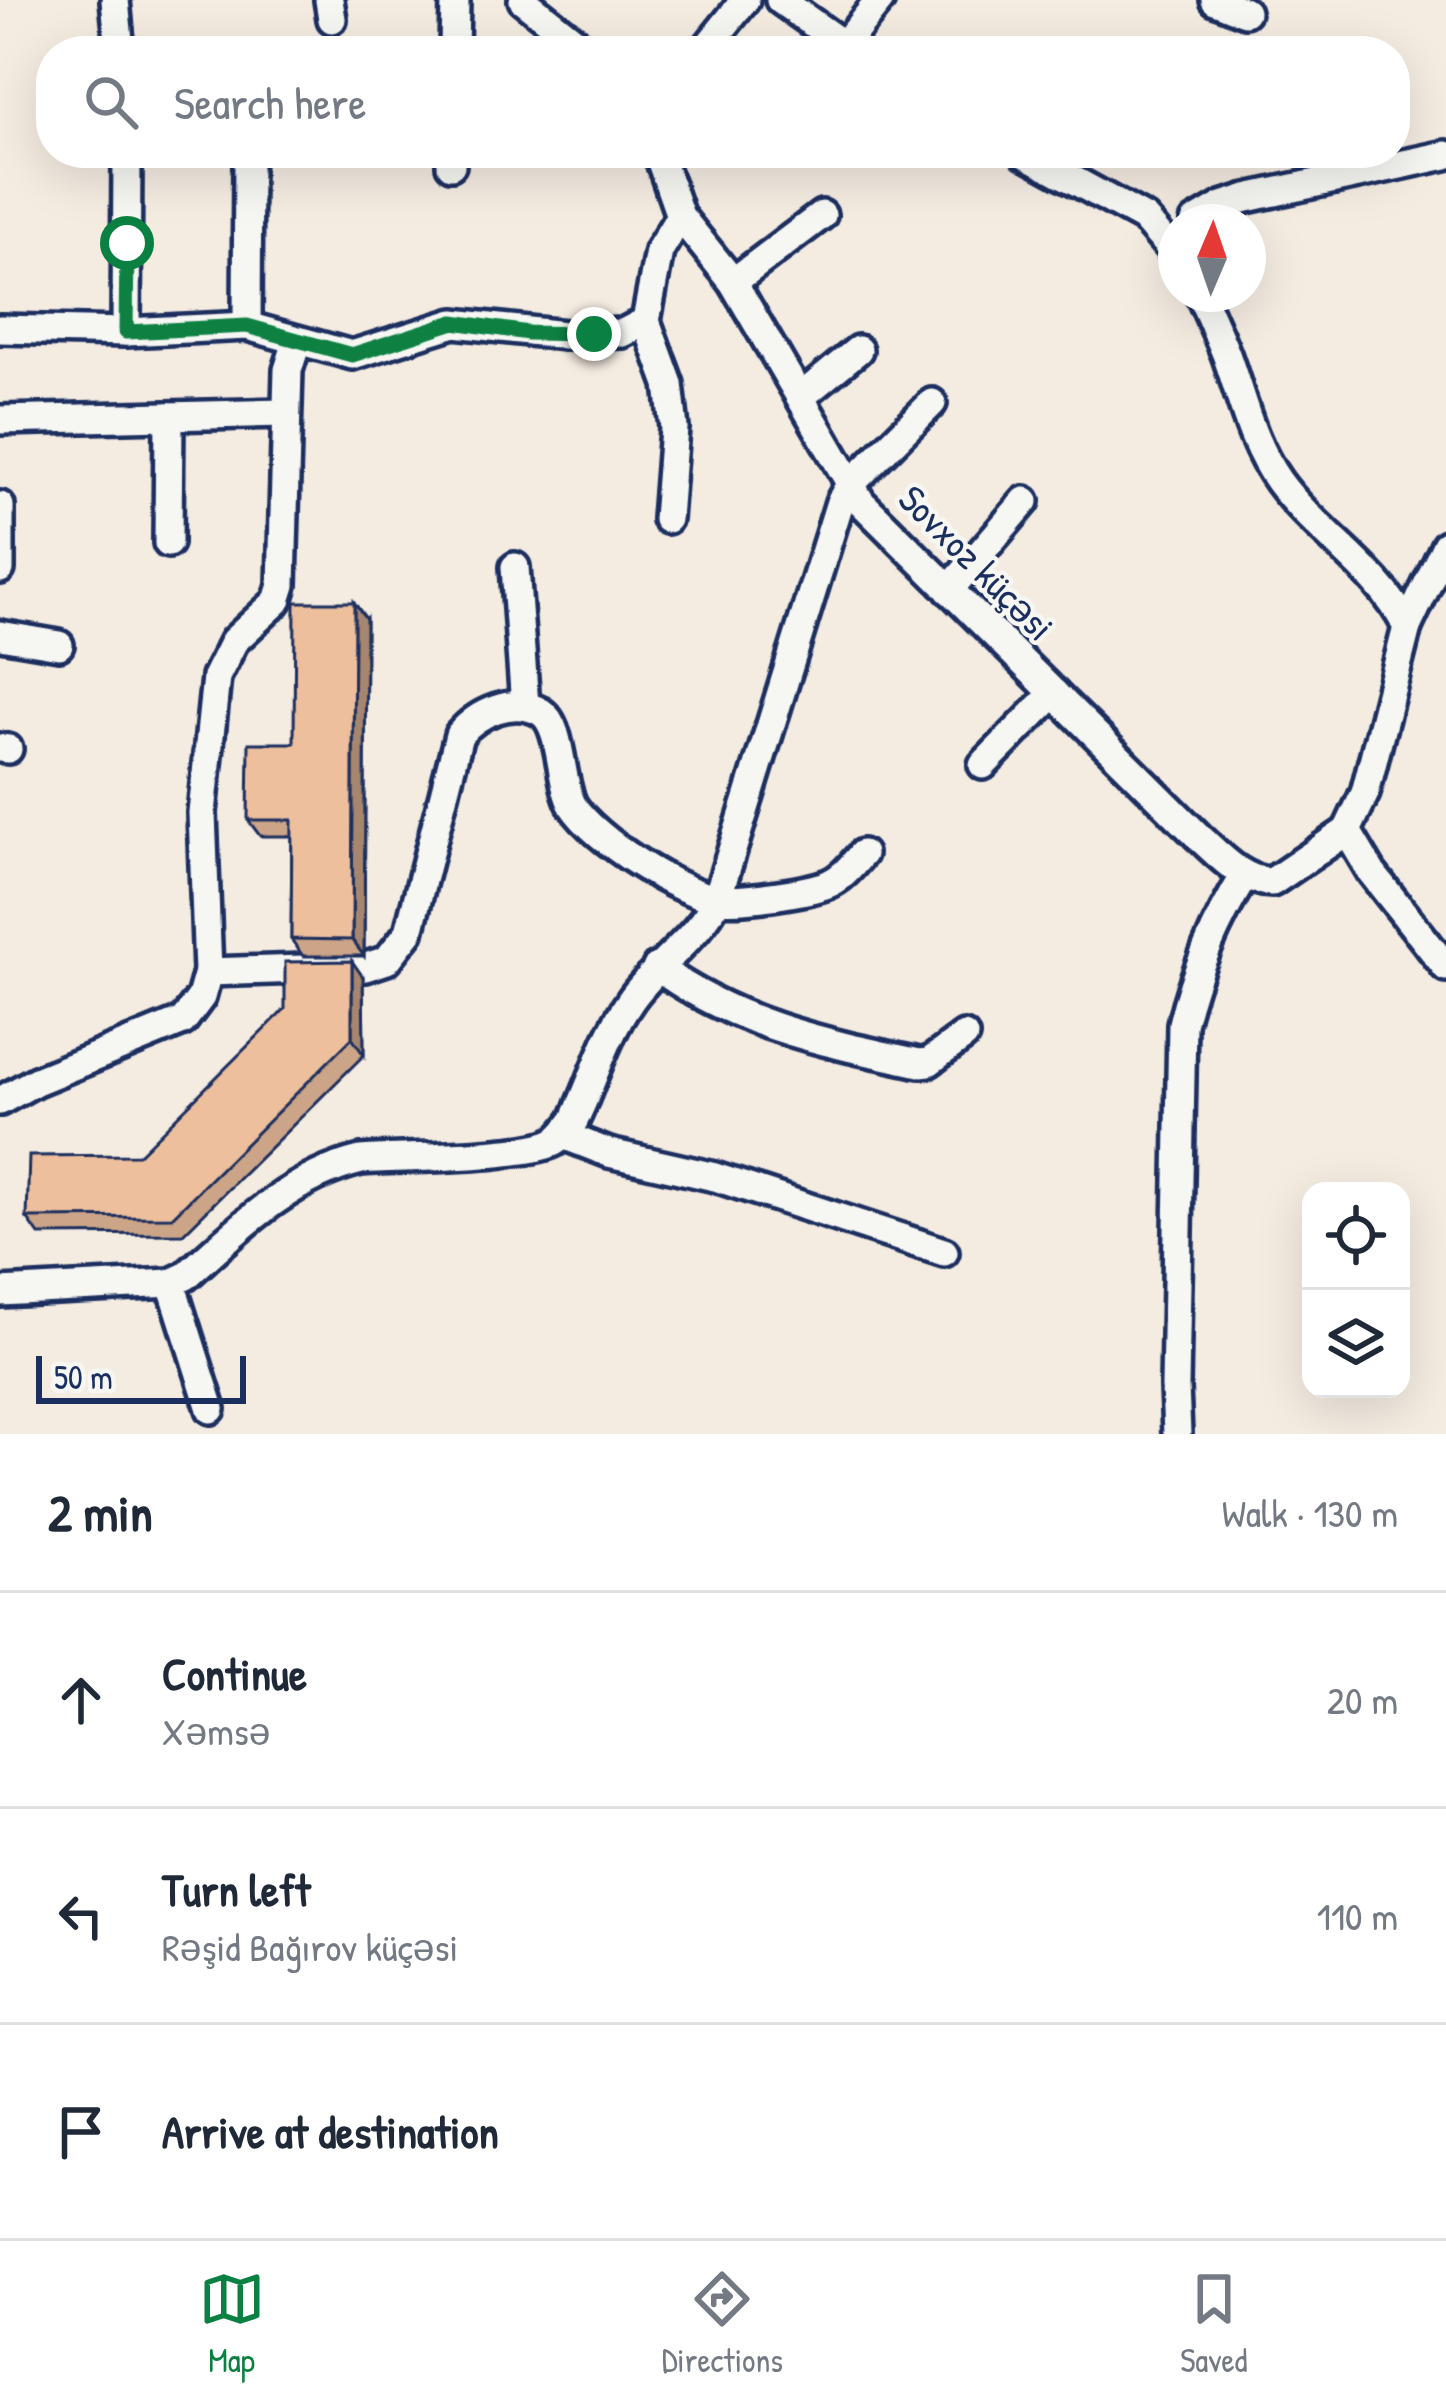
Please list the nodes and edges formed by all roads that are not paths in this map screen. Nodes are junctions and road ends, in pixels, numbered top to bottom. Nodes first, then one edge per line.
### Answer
1 (115, 0) edge
2 (455, 0) edge
3 (523, 0) edge
4 (745, 0) edge
5 (780, 0) edge
6 (880, 0) edge
7 (1215, 0) edge
8 (1245, 12) dead end
9 (119, 36) edge
10 (454, 36) edge
11 (568, 36) edge
12 (716, 36) edge
13 (829, 36) edge
14 (856, 36) edge
15 (1446, 155) edge
16 (1410, 163) edge
17 (127, 168) edge
18 (248, 168) edge
19 (663, 168) edge
20 (1052, 168) edge
21 (1386, 168) edge
22 (1228, 204) edge
23 (822, 215) dead end
24 (680, 216) junction
25 (1158, 231) edge
26 (733, 282) junction
27 (1208, 312) edge
28 (646, 321) junction
29 (247, 326) junction
30 (0, 329) edge
31 (126, 332) junction
32 (296, 342) junction
33 (858, 350) dead end
34 (802, 396) junction
35 (932, 403) dead end
36 (286, 413) junction
37 (169, 416) junction
38 (0, 420) edge
39 (849, 486) junction
40 (1024, 501) dead end
41 (0, 506) edge
42 (668, 519) dead end
43 (168, 543) dead end
44 (1446, 545) edge
45 (515, 567) dead end
46 (0, 569) edge
47 (949, 590) junction
48 (1407, 627) junction
49 (0, 635) edge
50 (59, 645) dead end
51 (1054, 693) junction
52 (525, 706) junction
53 (983, 765) dead end
54 (1347, 831) junction
55 (862, 854) dead end
56 (1245, 875) junction
57 (717, 899) junction
58 (657, 967) junction
59 (1446, 967) edge
60 (208, 972) junction
61 (964, 1036) dead end
62 (0, 1101) edge
63 (563, 1135) junction
64 (944, 1252) dead end
65 (171, 1283) junction
66 (0, 1292) edge
67 (211, 1409) dead end
68 (1177, 1434) edge

1 - 9 street
2 - 10 street
3 - 11 street
4 - 12 street
5 - 13 street
6 - 14 street
7 - 8 street
15 - 16 street
17 - 31 street
18 - 29 street
19 - 24 street, Sovxoz küçəsi
20 - 25 street
21 - 22 street
23 - 26 street
24 - 26 street, Sovxoz küçəsi
24 - 28 street
26 - 34 street, Sovxoz küçəsi
27 - 48 street
28 - 32 street
28 - 42 street
29 - 31 street
29 - 32 street
30 - 31 street
32 - 36 street
33 - 34 street
34 - 39 street, Sovxoz küçəsi
35 - 39 street
36 - 37 street
36 - 60 street
37 - 38 street
37 - 43 street
39 - 47 street, Sovxoz küçəsi
39 - 57 street
40 - 47 street
41 - 46 street
44 - 48 street
45 - 52 street
47 - 51 street, Sovxoz küçəsi
48 - 54 street
49 - 50 street
51 - 53 street
51 - 56 street, Sovxoz küçəsi
52 - 57 street
52 - 60 street
54 - 56 street
54 - 59 street
55 - 57 street
56 - 68 street
57 - 58 street
58 - 61 street
58 - 63 street
60 - 62 street
63 - 64 street
63 - 65 street
65 - 66 street
65 - 67 street

